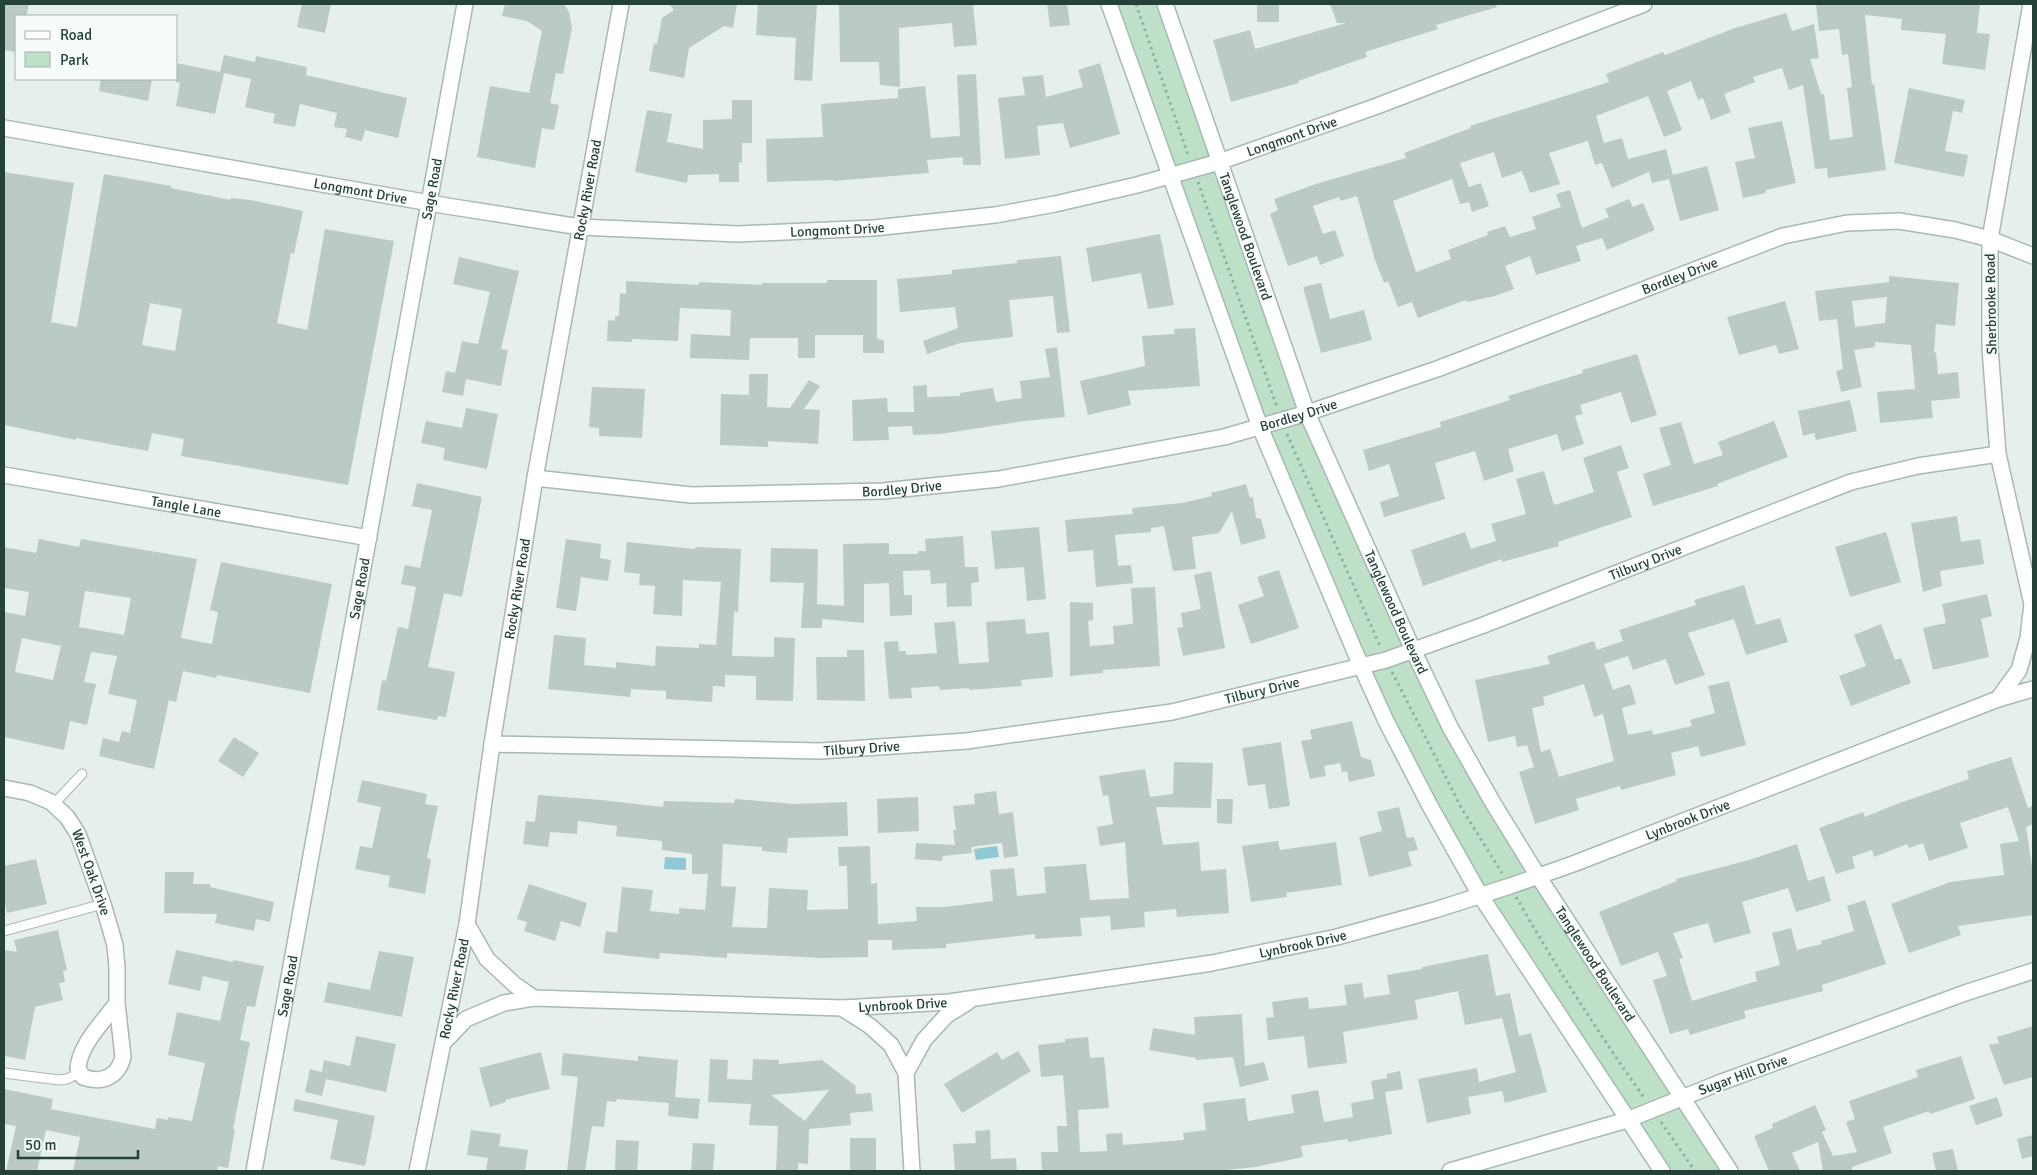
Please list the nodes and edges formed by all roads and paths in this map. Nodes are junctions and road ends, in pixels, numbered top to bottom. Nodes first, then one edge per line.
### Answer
1 (465, 4) edge
2 (620, 4) edge
3 (1110, 4) edge
4 (1165, 4) edge
5 (1644, 4) edge
6 (2031, 4) edge
7 (4, 128) edge
8 (1219, 162) junction
9 (1170, 176) junction
10 (430, 203) junction
11 (580, 227) junction
12 (1990, 239) junction
13 (2033, 256) edge
14 (1307, 413) junction
15 (1260, 427) junction
16 (1998, 454) junction
17 (4, 475) edge
18 (535, 478) junction
19 (369, 538) junction
20 (2033, 605) edge
21 (1413, 650) junction
22 (1361, 666) junction
23 (2033, 690) edge
24 (1998, 699) junction
25 (492, 744) junction
26 (82, 774) dead end
27 (4, 788) edge
28 (54, 804) junction
29 (1538, 876) junction
30 (1480, 895) junction
31 (103, 904) junction
32 (467, 924) junction
33 (4, 931) edge
34 (2033, 971) edge
35 (534, 998) junction
36 (974, 998) junction
37 (117, 1003) junction
38 (842, 1008) junction
39 (445, 1041) junction
40 (4, 1072) edge
41 (79, 1073) junction
42 (906, 1073) junction
43 (1681, 1098) junction
44 (1627, 1120) junction
45 (254, 1171) edge
46 (417, 1171) edge
47 (912, 1171) edge
48 (1450, 1171) edge
49 (1662, 1171) edge
50 (1730, 1171) edge

1 - 10 street, Sage Road
2 - 11 street, Rocky River Road
3 - 9 street
4 - 8 street, Tanglewood Boulevard
5 - 8 street, Longmont Drive
6 - 12 street, Sherbrooke Road
7 - 10 street, Longmont Drive
8 - 9 street, Longmont Drive
8 - 14 street, Tanglewood Boulevard
9 - 11 street, Longmont Drive
9 - 15 street
10 - 11 street, Longmont Drive
10 - 19 street, Sage Road
11 - 18 street, Rocky River Road
12 - 13 street, Bordley Drive
12 - 14 street, Bordley Drive
12 - 16 street, Sherbrooke Road
14 - 15 street, Bordley Drive
14 - 21 street, Tanglewood Boulevard
15 - 18 street, Bordley Drive
15 - 22 street
16 - 20 street, Sherbrooke Road
16 - 21 street, Tilbury Drive
17 - 19 street, Tangle Lane
18 - 25 street, Rocky River Road
19 - 45 street, Sage Road
20 - 24 street, Sherbrooke Road
21 - 22 street, Tilbury Drive
21 - 29 street, Tanglewood Boulevard
22 - 25 street, Tilbury Drive
22 - 30 street
23 - 24 street, Lynbrook Drive
24 - 29 street, Lynbrook Drive
25 - 32 street, Rocky River Road
26 - 28 lane
27 - 28 street, West Oak Drive
28 - 31 street, West Oak Drive
29 - 30 street, Lynbrook Drive
29 - 43 street, Tanglewood Boulevard
30 - 36 street, Lynbrook Drive
30 - 44 street
31 - 33 lane
31 - 37 street, West Oak Drive
32 - 35 street
32 - 39 street, Rocky River Road
34 - 43 street, Sugar Hill Drive
35 - 38 street, Lynbrook Drive
35 - 39 street, Lynbrook Drive
36 - 38 street, Lynbrook Drive
36 - 42 street
37 - 41 street
37 - 41 street, West Oak Drive
38 - 42 street
39 - 46 street, Rocky River Road
40 - 41 lane
42 - 47 street
43 - 44 street, Sugar Hill Drive
43 - 50 street, Tanglewood Boulevard
44 - 48 street, Sugar Hill Drive
44 - 49 street

